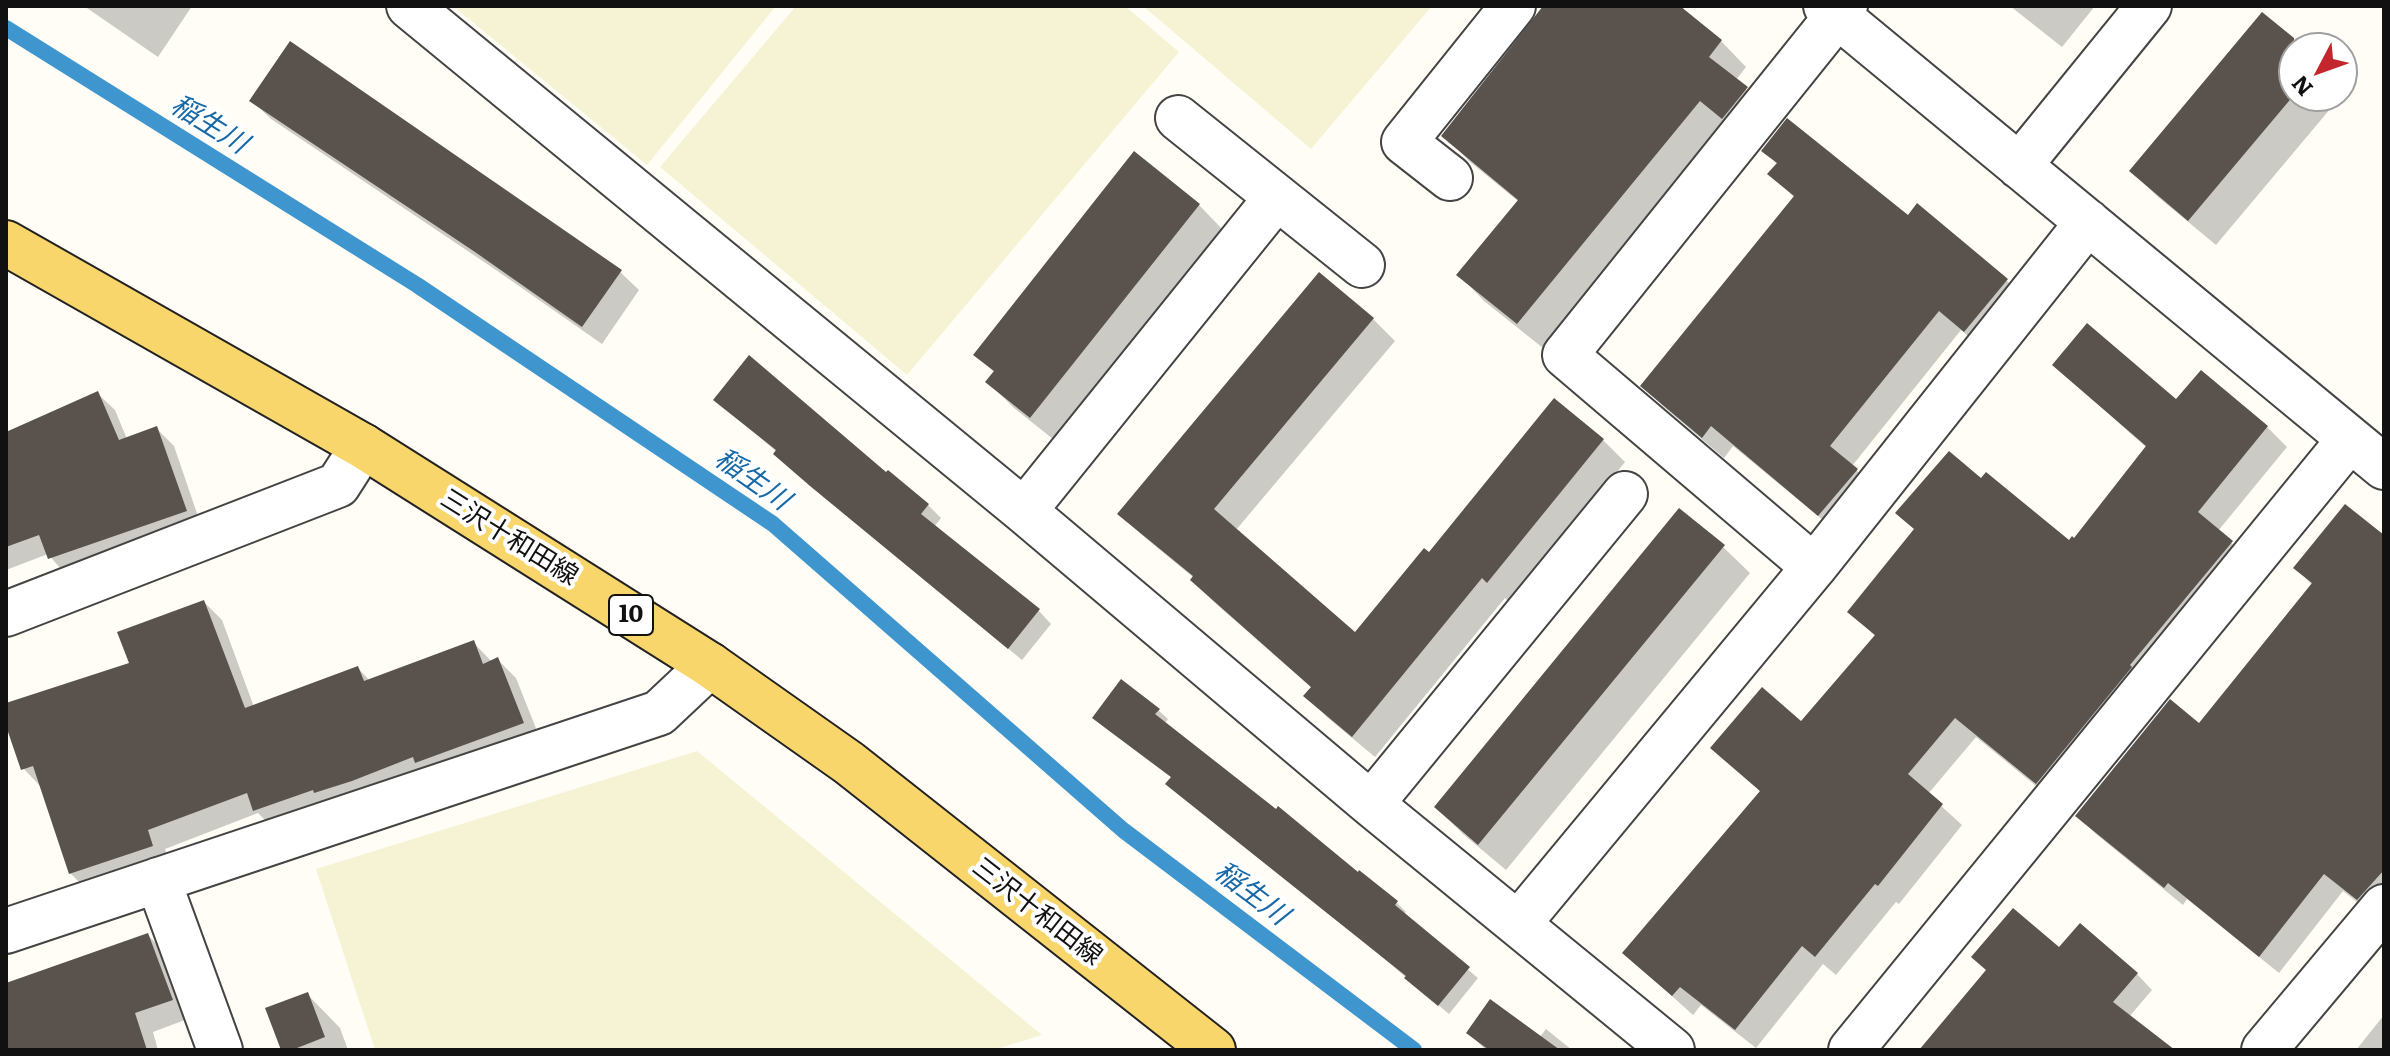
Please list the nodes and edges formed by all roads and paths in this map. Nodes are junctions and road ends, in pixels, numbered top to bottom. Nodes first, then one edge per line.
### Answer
1 (409, 6) edge
2 (1513, 6) edge
3 (2149, 6) edge
4 (1836, 9) edge
5 (1178, 118) dead end
6 (2019, 166) junction
7 (1450, 178) dead end
8 (1277, 197) junction
9 (2088, 222) junction
10 (6, 243) edge
11 (1362, 265) dead end
12 (2350, 439) junction
13 (363, 446) junction
14 (2384, 467) edge
15 (1625, 494) dead end
16 (1024, 511) junction
17 (1814, 567) junction
18 (6, 614) edge
19 (710, 665) junction
20 (1371, 804) junction
21 (158, 880) junction
22 (2384, 907) edge
23 (1518, 924) junction
24 (6, 931) edge
25 (220, 1050) edge
26 (1213, 1050) edge
27 (1672, 1050) edge
28 (1851, 1050) edge
29 (2264, 1050) edge

1 - 16 street
2 - 7 street
3 - 6 street
4 - 6 street
4 - 17 street
5 - 8 street
6 - 9 street
8 - 11 street
8 - 16 street
9 - 12 street
9 - 17 street
10 - 13 main road, 三沢十和田線 / 10
12 - 14 street
12 - 28 street
13 - 18 street
13 - 19 main road, 三沢十和田線 / 10
15 - 20 street
16 - 20 street
17 - 23 street
19 - 21 street
19 - 26 main road, 三沢十和田線 / 10
20 - 23 street
21 - 24 street
21 - 25 street
22 - 29 street
23 - 27 street

